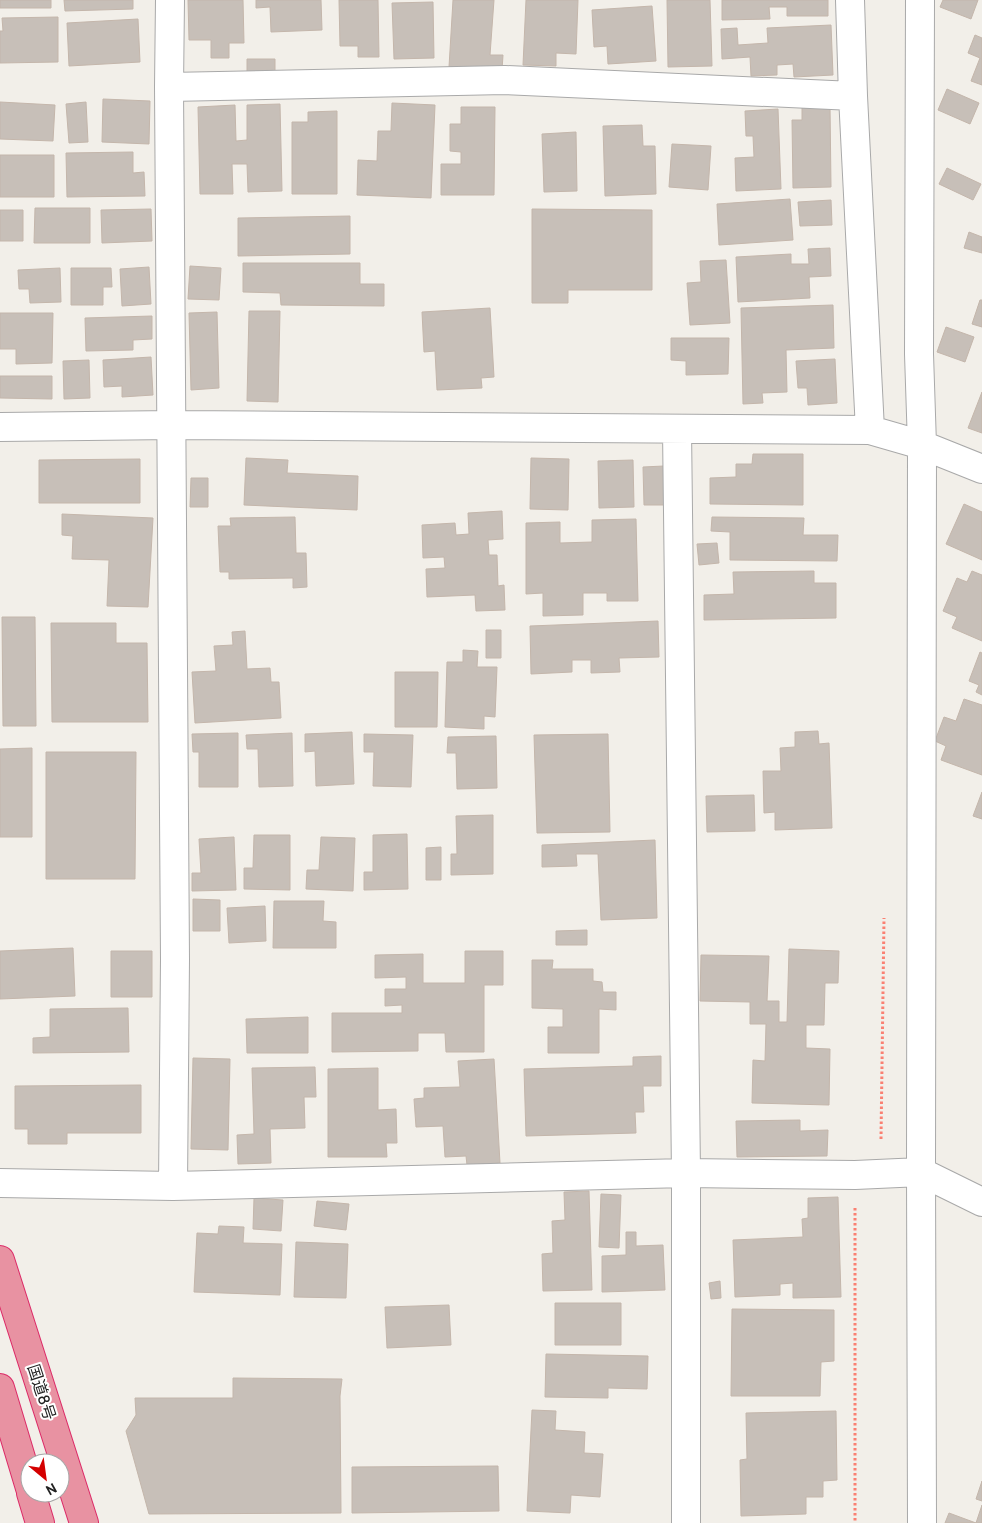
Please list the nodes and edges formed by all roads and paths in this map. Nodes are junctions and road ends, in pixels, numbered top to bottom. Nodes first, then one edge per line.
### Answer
1 (170, 0) edge
2 (850, 0) edge
3 (920, 0) edge
4 (169, 87) junction
5 (853, 96) junction
6 (172, 425) junction
7 (0, 427) edge
8 (677, 428) junction
9 (870, 430) junction
10 (922, 445) junction
11 (982, 468) edge
12 (921, 1172) junction
13 (686, 1173) junction
14 (855, 1175) junction
15 (0, 1183) edge
16 (173, 1186) junction
17 (982, 1202) edge
18 (0, 1260) edge
19 (0, 1388) edge
20 (20, 1455) edge
21 (34, 1503) edge
22 (40, 1523) edge
23 (84, 1523) edge
24 (686, 1523) edge
25 (855, 1523) edge
26 (922, 1523) edge

1 - 4 street
2 - 5 street
3 - 10 street
4 - 5 street
4 - 6 street
5 - 9 street
6 - 7 street
6 - 8 street
6 - 16 street
8 - 9 street
8 - 13 street
9 - 10 street
10 - 11 street
10 - 12 street
12 - 14 street
12 - 17 street
12 - 26 street
13 - 14 street
13 - 16 street
13 - 24 street
14 - 25 path
15 - 16 street
18 - 23 highway, 国道8号
19 - 20 highway
21 - 22 highway

